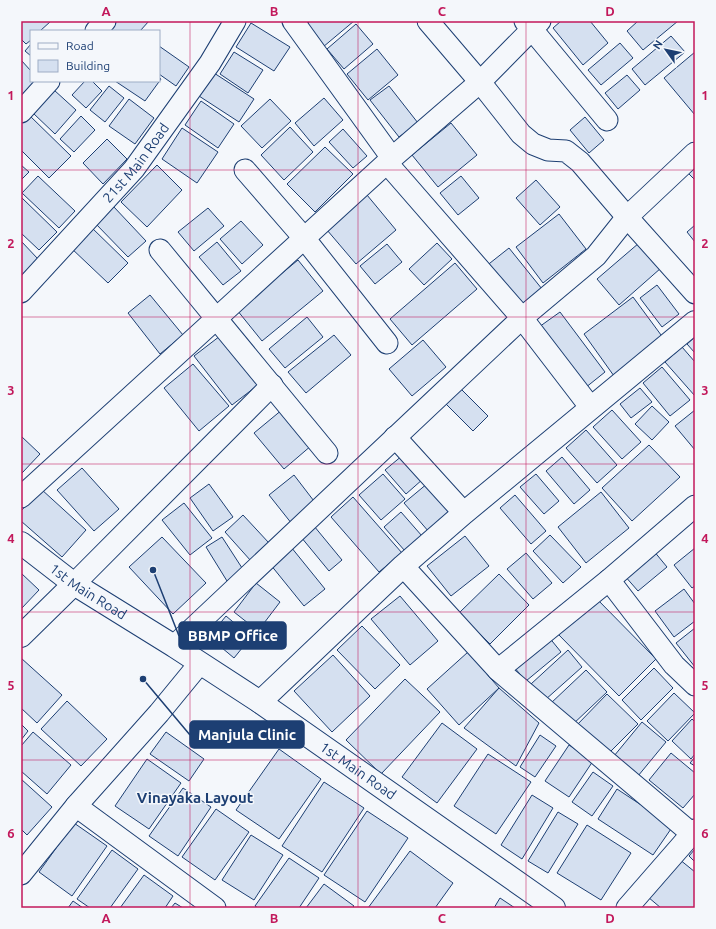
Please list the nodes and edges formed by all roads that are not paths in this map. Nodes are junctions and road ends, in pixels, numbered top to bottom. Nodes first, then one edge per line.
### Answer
1 (105, 21) edge
2 (235, 21) edge
3 (293, 21) edge
4 (428, 21) edge
5 (532, 24) edge
6 (97, 30) edge
7 (48, 82) edge
8 (480, 82) junction
9 (21, 112) edge
10 (607, 120) dead end
11 (695, 153) edge
12 (390, 161) junction
13 (245, 170) dead end
14 (627, 217) junction
15 (304, 238) junction
16 (160, 250) dead end
17 (21, 292) edge
18 (695, 293) edge
19 (522, 318) junction
20 (216, 319) junction
21 (695, 322) edge
22 (387, 343) dead end
23 (272, 385) junction
24 (591, 408) junction
25 (395, 437) junction
26 (327, 453) dead end
27 (21, 497) edge
28 (695, 506) edge
29 (464, 513) junction
30 (21, 543) edge
31 (403, 566) junction
32 (609, 580) junction
33 (74, 584) junction
34 (21, 636) edge
35 (174, 646) junction
36 (200, 663) junction
37 (498, 670) junction
38 (695, 685) edge
39 (260, 702) junction
40 (76, 806) junction
41 (693, 832) edge
42 (21, 874) edge
43 (215, 908) edge
44 (554, 908) edge
45 (627, 908) edge

1 - 6 street
2 - 17 street, 21st Main Road
3 - 12 street
4 - 8 street
5 - 8 street
5 - 10 street
7 - 9 street
8 - 12 street
8 - 14 street
11 - 14 street
12 - 15 street
12 - 19 street
13 - 15 street
14 - 18 street
14 - 19 street
15 - 20 street
15 - 22 street
16 - 20 street
19 - 24 street
19 - 25 street
20 - 23 street
20 - 27 street
21 - 24 street
23 - 26 street
23 - 33 street
24 - 29 street
25 - 29 street
25 - 35 street
28 - 32 street
29 - 31 street
30 - 33 street, 1st Main Road
31 - 37 street
31 - 39 street
32 - 37 street
32 - 38 street
33 - 34 street
33 - 35 street, 1st Main Road
35 - 36 street, 1st Main Road
36 - 39 street, 1st Main Road
36 - 40 street
37 - 41 street
39 - 44 street, 1st Main Road
40 - 42 street
40 - 43 street
41 - 45 street

